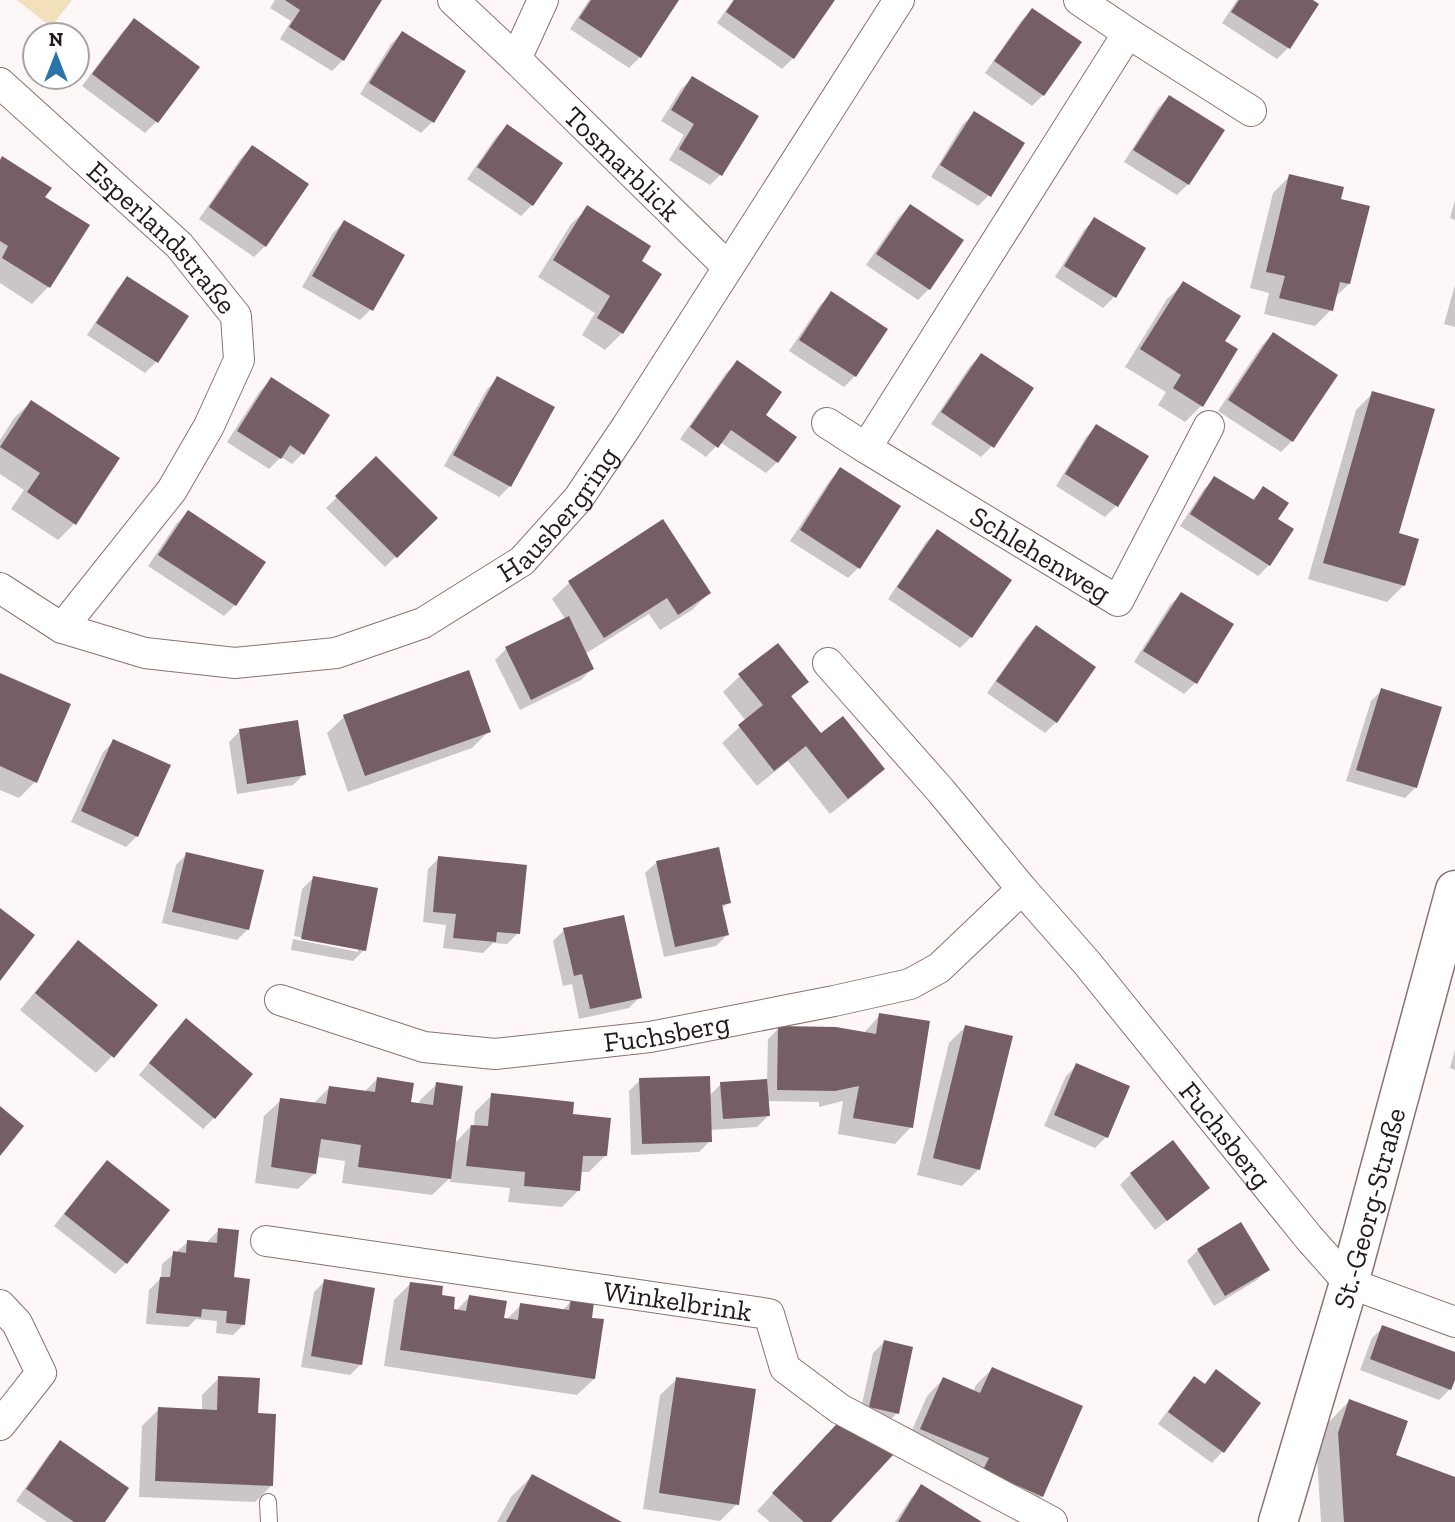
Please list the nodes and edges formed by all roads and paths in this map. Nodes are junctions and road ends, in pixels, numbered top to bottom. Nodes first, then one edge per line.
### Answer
1 (453, 0) edge
2 (542, 0) edge
3 (899, 0) edge
4 (1079, 0) edge
5 (1128, 33) junction
6 (516, 59) junction
7 (0, 83) edge
8 (1251, 111) dead end
9 (728, 267) junction
10 (827, 423) dead end
11 (1209, 426) dead end
12 (866, 447) junction
13 (0, 588) edge
14 (62, 628) junction
15 (828, 663) dead end
16 (1022, 889) junction
17 (1455, 890) edge
18 (1449, 939) edge
19 (280, 1000) dead end
20 (266, 1241) dead end
21 (1349, 1283) junction
22 (0, 1305) edge
23 (1455, 1322) edge
24 (0, 1425) edge
25 (268, 1502) dead end
26 (269, 1522) edge
27 (1052, 1522) edge
28 (1278, 1522) edge

1 - 6 street, Tosmarblick
2 - 6 street
3 - 9 street, Hausbergring
4 - 5 street
5 - 8 street
5 - 12 street
6 - 9 street, Tosmarblick
7 - 14 street, Esperlandstraße
9 - 14 street, Hausbergring
10 - 12 street, Schlehenweg
11 - 12 street, Schlehenweg
13 - 14 street, Hausbergring
15 - 16 street, Fuchsberg
16 - 19 street, Fuchsberg
16 - 21 street, Fuchsberg
17 - 18 street, St.-Georg-Straße
18 - 21 street, St.-Georg-Straße
20 - 27 street, Winkelbrink
21 - 23 street
21 - 28 street, St.-Georg-Straße
22 - 24 street
25 - 26 lane

